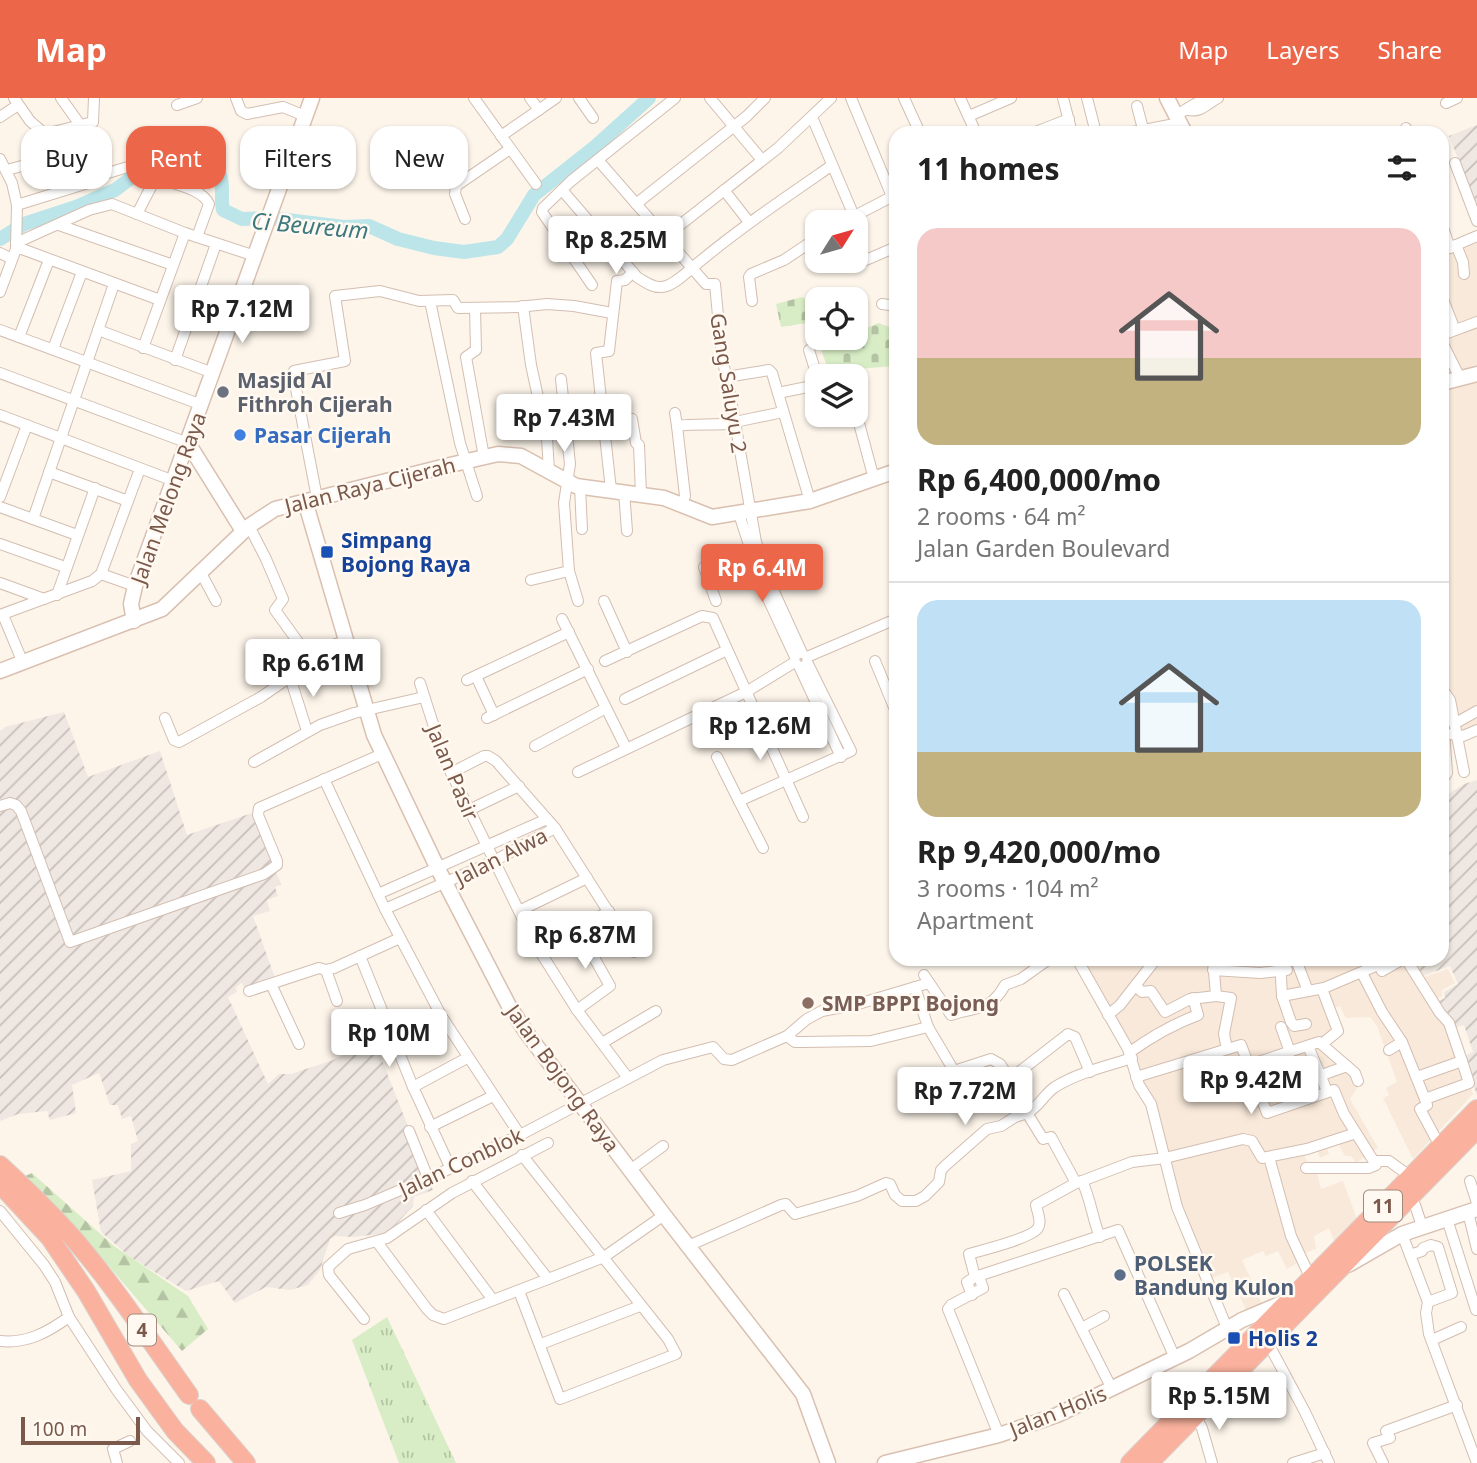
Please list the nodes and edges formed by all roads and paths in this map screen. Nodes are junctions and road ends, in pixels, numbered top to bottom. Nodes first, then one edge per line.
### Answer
1 (61, 98) edge
2 (94, 98) edge
3 (197, 98) edge
4 (236, 98) edge
5 (312, 98) edge
6 (474, 98) edge
7 (530, 98) edge
8 (556, 98) edge
9 (579, 98) edge
10 (675, 98) edge
11 (710, 98) edge
12 (765, 98) edge
13 (831, 98) edge
14 (851, 98) edge
15 (904, 98) edge
16 (960, 98) edge
17 (1011, 98) edge
18 (1063, 98) edge
19 (1087, 98) edge
20 (1167, 98) edge
21 (1457, 98) edge
22 (1216, 99) edge
23 (16, 101) edge
24 (1446, 103) dead end
25 (177, 105) dead end
26 (1137, 106) dead end
27 (539, 110) junction
28 (305, 116) junction
29 (969, 116) junction
30 (0, 117) edge
31 (812, 117) junction
32 (593, 118) dead end
33 (1069, 119) junction
34 (1182, 120) edge
35 (36, 126) edge
36 (81, 126) joint
37 (917, 126) edge
38 (973, 126) edge
39 (1050, 126) edge
40 (1070, 126) edge
41 (1094, 126) edge
42 (1142, 126) edge
43 (1156, 126) edge
44 (732, 127) junction
45 (501, 136) junction
46 (510, 149) junction
47 (0, 159) edge
48 (598, 160) junction
49 (762, 160) junction
50 (1455, 163) dead end
51 (21, 166) edge
52 (831, 166) junction
53 (7, 170) junction
54 (536, 184) dead end
55 (889, 185) edge
56 (66, 189) edge
57 (562, 190) junction
58 (724, 190) junction
59 (889, 201) edge
60 (636, 204) junction
61 (16, 205) junction
62 (851, 210) edge
63 (868, 210) edge
64 (137, 214) junction
65 (465, 219) dead end
66 (1477, 221) edge
67 (749, 222) junction
68 (59, 225) junction
69 (185, 233) junction
70 (666, 236) junction
71 (1477, 236) edge
72 (197, 237) junction
73 (15, 243) junction
74 (216, 244) junction
75 (805, 247) edge
76 (1449, 248) edge
77 (889, 250) edge
78 (0, 253) edge
79 (255, 256) junction
80 (49, 260) junction
81 (868, 260) edge
82 (173, 265) junction
83 (692, 268) junction
84 (82, 272) junction
85 (633, 272) junction
86 (1464, 274) dead end
87 (114, 284) junction
88 (592, 285) dead end
89 (0, 292) edge
90 (160, 300) junction
91 (430, 301) junction
92 (752, 301) dead end
93 (882, 304) dead end
94 (889, 305) edge
95 (523, 306) junction
96 (475, 308) junction
97 (612, 313) junction
98 (1449, 315) edge
99 (1477, 322) edge
100 (0, 330) edge
101 (97, 330) junction
102 (1455, 330) junction
103 (1449, 332) edge
104 (19, 337) junction
105 (143, 348) junction
106 (52, 349) junction
107 (809, 350) dead end
108 (1449, 356) edge
109 (175, 360) junction
110 (87, 362) junction
111 (813, 364) edge
112 (0, 373) edge
113 (213, 373) junction
114 (1477, 374) edge
115 (726, 377) junction
116 (1460, 378) junction
117 (561, 379) dead end
118 (1449, 381) edge
119 (805, 387) edge
120 (778, 393) junction
121 (73, 399) junction
122 (202, 405) junction
123 (783, 412) junction
124 (675, 413) dead end
125 (0, 415) edge
126 (604, 421) junction
127 (735, 423) junction
128 (27, 425) junction
129 (677, 426) junction
130 (860, 427) edge
131 (60, 439) junction
132 (188, 443) junction
133 (484, 457) junction
134 (467, 461) junction
135 (140, 468) junction
136 (549, 471) junction
137 (49, 472) junction
138 (889, 474) edge
139 (874, 479) junction
140 (174, 481) junction
141 (574, 485) junction
142 (95, 488) junction
143 (618, 491) junction
144 (641, 494) junction
145 (477, 496) dead end
146 (0, 497) edge
147 (311, 499) junction
148 (128, 501) junction
149 (810, 501) junction
150 (681, 506) junction
151 (0, 507) edge
152 (745, 513) junction
153 (33, 519) junction
154 (246, 529) junction
155 (582, 529) dead end
156 (627, 531) dead end
157 (77, 535) junction
158 (0, 544) edge
159 (755, 552) junction
160 (65, 567) junction
161 (569, 571) junction
162 (201, 573) junction
163 (101, 574) junction
164 (531, 580) dead end
165 (0, 583) edge
166 (135, 586) junction
167 (57, 595) junction
168 (44, 599) junction
169 (216, 601) dead end
170 (578, 601) dead end
171 (604, 601) dead end
172 (716, 601) dead end
173 (1, 615) edge
174 (562, 619) dead end
175 (134, 621) junction
176 (889, 622) edge
177 (569, 632) junction
178 (346, 641) junction
179 (727, 650) junction
180 (627, 652) junction
181 (306, 653) junction
182 (801, 660) junction
183 (875, 661) dead end
184 (605, 662) dead end
185 (23, 663) junction
186 (588, 669) junction
187 (0, 671) edge
188 (290, 677) junction
189 (420, 683) dead end
190 (746, 692) junction
191 (889, 695) edge
192 (424, 697) junction
193 (625, 699) dead end
194 (1449, 699) edge
195 (606, 708) junction
196 (365, 710) junction
197 (1477, 711) edge
198 (165, 718) dead end
199 (1455, 729) junction
200 (1449, 730) edge
201 (1477, 730) edge
202 (307, 731) junction
203 (535, 746) dead end
204 (626, 748) junction
205 (382, 754) junction
206 (717, 757) dead end
207 (254, 762) dead end
208 (578, 772) dead end
209 (1464, 772) dead end
210 (451, 773) junction
211 (324, 779) junction
212 (784, 781) junction
213 (519, 786) junction
214 (739, 801) junction
215 (0, 806) edge
216 (469, 810) junction
217 (803, 817) dead end
218 (547, 819) junction
219 (555, 828) junction
220 (486, 845) junction
221 (763, 848) dead end
222 (494, 861) junction
223 (437, 867) junction
224 (587, 878) junction
225 (446, 883) junction
226 (378, 894) junction
227 (385, 909) junction
228 (519, 911) junction
229 (608, 911) junction
230 (578, 929) junction
231 (400, 938) junction
232 (540, 952) junction
233 (634, 952) dead end
234 (360, 956) junction
235 (1039, 966) edge
236 (1081, 966) edge
237 (1151, 966) edge
238 (1213, 966) edge
239 (1282, 966) edge
240 (1299, 966) edge
241 (1372, 966) edge
242 (1410, 966) edge
243 (326, 970) junction
244 (1213, 970) junction
245 (1283, 971) junction
246 (1363, 973) junction
247 (271, 984) junction
248 (1136, 986) junction
249 (915, 987) junction
250 (1322, 989) junction
251 (249, 991) dead end
252 (1308, 991) junction
253 (1216, 996) junction
254 (1282, 996) junction
255 (1193, 999) junction
256 (337, 1001) dead end
257 (577, 1010) junction
258 (656, 1011) dead end
259 (1108, 1015) junction
260 (443, 1020) junction
261 (1306, 1024) dead end
262 (928, 1027) junction
263 (1281, 1027) junction
264 (787, 1036) junction
265 (1402, 1042) junction
266 (602, 1043) junction
267 (299, 1044) dead end
268 (1322, 1044) junction
269 (396, 1045) junction
270 (1308, 1046) junction
271 (1227, 1049) junction
272 (1389, 1050) dead end
273 (1290, 1052) junction
274 (1131, 1055) junction
275 (467, 1058) junction
276 (1462, 1061) junction
277 (1248, 1065) junction
278 (1347, 1066) junction
279 (1090, 1072) junction
280 (1322, 1076) junction
281 (1136, 1077) junction
282 (1417, 1077) junction
283 (628, 1078) junction
284 (1010, 1079) junction
285 (1358, 1081) dead end
286 (1291, 1086) dead end
287 (413, 1087) junction
288 (1327, 1091) junction
289 (493, 1096) junction
290 (1425, 1099) junction
291 (580, 1103) junction
292 (1477, 1109) edge
293 (1027, 1113) junction
294 (430, 1127) junction
295 (1477, 1129) edge
296 (409, 1130) dead end
297 (1356, 1133) junction
298 (520, 1135) junction
299 (548, 1143) dead end
300 (663, 1146) dead end
301 (1444, 1152) junction
302 (522, 1155) junction
303 (1269, 1157) junction
304 (1165, 1158) junction
305 (1375, 1161) junction
306 (0, 1165) edge
307 (450, 1167) junction
308 (1306, 1168) dead end
309 (630, 1170) junction
310 (1412, 1177) junction
311 (428, 1178) junction
312 (472, 1181) junction
313 (1469, 1181) dead end
314 (1079, 1182) junction
315 (0, 1184) edge
316 (1412, 1196) junction
317 (1474, 1208) edge
318 (426, 1210) junction
319 (0, 1211) edge
320 (339, 1213) dead end
321 (664, 1215) junction
322 (1447, 1219) junction
323 (1422, 1226) junction
324 (1402, 1234) junction
325 (1100, 1237) junction
326 (377, 1242) junction
327 (688, 1246) junction
328 (1368, 1248) junction
329 (1477, 1249) edge
330 (1410, 1255) junction
331 (604, 1257) junction
332 (977, 1276) junction
333 (548, 1279) junction
334 (1311, 1279) junction
335 (519, 1291) junction
336 (1065, 1294) dead end
337 (493, 1300) junction
338 (1428, 1302) junction
339 (640, 1306) junction
340 (1476, 1310) edge
341 (69, 1317) junction
342 (1104, 1317) dead end
343 (364, 1319) dead end
344 (1264, 1327) junction
345 (1461, 1327) dead end
346 (1082, 1328) junction
347 (1227, 1328) junction
348 (1432, 1340) junction
349 (0, 1341) edge
350 (541, 1345) junction
351 (1174, 1358) junction
352 (1112, 1389) junction
353 (560, 1399) junction
354 (547, 1403) dead end
355 (1457, 1405) junction
356 (1195, 1416) junction
357 (999, 1435) junction
358 (130, 1441) dead end
359 (1158, 1444) junction
360 (1327, 1458) edge
361 (203, 1461) edge
362 (117, 1463) edge
363 (179, 1463) edge
364 (246, 1463) edge
365 (828, 1463) edge
366 (885, 1463) edge
367 (1130, 1463) edge
368 (1149, 1463) edge
369 (1212, 1463) edge
370 (1293, 1463) edge
371 (1384, 1463) edge
372 (1477, 1463) edge

1 - 36 street
2 - 36 street
3 - 25 street
4 - 28 street
5 - 28 street, Jalan Melong Raya
6 - 45 street
7 - 27 street
8 - 27 street
9 - 32 street
10 - 48 street
11 - 44 street
12 - 44 street
13 - 31 street
14 - 55 street
15 - 37 street
16 - 29 street
17 - 29 street
18 - 33 street
19 - 41 street
20 - 34 street
21 - 24 street
22 - 34 street
23 - 30 street
23 - 35 street
26 - 42 street
27 - 45 street
28 - 79 street, Jalan Melong Raya
29 - 38 street
31 - 49 street
31 - 52 street
33 - 39 street
33 - 40 street
34 - 43 street
44 - 49 street
44 - 60 street
45 - 46 street
46 - 54 street
46 - 65 street
47 - 53 street
48 - 57 street
48 - 60 street, Gang Saluyu 2
49 - 58 street
50 - 66 street
51 - 53 street
52 - 62 street
52 - 67 street
53 - 61 street
56 - 61 street
57 - 85 street
57 - 88 street
58 - 67 street
58 - 70 street
59 - 63 street
60 - 70 street, Gang Saluyu 2
61 - 73 street
64 - 68 street
64 - 69 street
64 - 72 street
67 - 83 street
68 - 73 street
68 - 82 street
69 - 72 street
69 - 82 street
70 - 83 street, Gang Saluyu 2
71 - 76 street
72 - 74 street
73 - 78 street
73 - 80 street
73 - 89 street
74 - 79 street
74 - 109 street
75 - 92 street
76 - 86 street
77 - 81 street
79 - 113 street, Jalan Melong Raya
80 - 84 street
80 - 104 street
82 - 90 street
83 - 85 street
83 - 115 street, Gang Saluyu 2
84 - 87 street
84 - 106 street
85 - 97 street
87 - 90 street
87 - 101 street
90 - 105 street
91 - 96 street
91 - 134 street
91 - 147 street
93 - 94 street
95 - 96 street
95 - 97 street
95 - 136 street
96 - 133 street
97 - 126 street
98 - 102 street
99 - 102 street
100 - 104 street
101 - 105 street
101 - 110 street
102 - 103 street
104 - 106 street
105 - 109 street
106 - 110 street
107 - 111 street
108 - 116 street
109 - 113 street
110 - 121 street
110 - 122 street
112 - 121 street
113 - 122 street, Jalan Melong Raya
114 - 116 street
115 - 120 street
115 - 127 street, Gang Saluyu 2
116 - 118 street
117 - 141 street
119 - 120 street
120 - 123 street
121 - 131 street
121 - 132 street
122 - 132 street, Jalan Melong Raya
123 - 127 street
123 - 149 street
124 - 129 street
125 - 128 street
126 - 143 street
126 - 144 street
127 - 129 street
127 - 152 street, Gang Saluyu 2
128 - 131 street
128 - 146 street
129 - 150 street
130 - 139 street
131 - 135 street
131 - 137 street
132 - 140 street, Jalan Melong Raya
132 - 154 street
133 - 134 street, Jalan Raya Cijerah
133 - 136 street, Jalan Raya Cijerah
134 - 145 street
134 - 147 street, Jalan Raya Cijerah
135 - 140 street
135 - 148 street
136 - 141 street, Jalan Raya Cijerah
137 - 142 street
137 - 153 street
138 - 139 street, Jalan Raya Cijerah
139 - 149 street, Jalan Raya Cijerah
140 - 166 street, Jalan Melong Raya
141 - 143 street, Jalan Raya Cijerah
141 - 155 street
141 - 161 street
142 - 148 street
142 - 157 street
143 - 144 street, Jalan Raya Cijerah
143 - 156 street
144 - 150 street, Jalan Raya Cijerah
147 - 154 street, Jalan Raya Cijerah
147 - 178 street, Jalan Bojong Raya
148 - 163 street
149 - 152 street, Jalan Raya Cijerah
150 - 152 street, Jalan Raya Cijerah
151 - 153 street
152 - 159 street, Gang Saluyu 2
153 - 157 street
154 - 162 street, Jalan Raya Cijerah
154 - 181 street
157 - 160 street
158 - 160 street
159 - 172 street
159 - 182 street, Gang Saluyu 2
160 - 167 street
161 - 164 street
161 - 170 street
162 - 169 street
162 - 175 street, Jalan Raya Cijerah
163 - 166 street
163 - 167 street
165 - 168 street
166 - 175 street, Jalan Melong Raya
167 - 168 street
168 - 173 street
171 - 180 street
173 - 185 street
174 - 177 street
175 - 185 street, Jalan Raya Cijerah
176 - 182 street
177 - 186 street
177 - 186 street
178 - 181 street
178 - 196 street, Jalan Bojong Raya
179 - 180 street
179 - 190 street
179 - 193 street
180 - 184 street
181 - 188 street
182 - 190 street
182 - 212 street, Gang Saluyu 2
183 - 191 street
185 - 187 street, Jalan Raya Cijerah
186 - 195 street
188 - 198 street
188 - 202 street
189 - 192 street, Jalan Pasir
190 - 204 street
190 - 212 street
192 - 196 street, Jalan Pasir
192 - 210 street, Jalan Pasir
194 - 199 street
195 - 203 street
195 - 204 street
196 - 202 street, Jalan Pasir
196 - 205 street, Jalan Bojong Raya
197 - 199 street
199 - 200 street
199 - 201 street
199 - 209 street
202 - 207 street, Jalan Pasir
204 - 208 street
205 - 211 street
205 - 223 street, Jalan Bojong Raya
206 - 214 street
210 - 213 street
210 - 216 street, Jalan Pasir
211 - 215 street
211 - 226 street
212 - 214 street
212 - 217 street
213 - 216 street
213 - 218 street
214 - 221 street
216 - 220 street, Jalan Pasir
218 - 219 street
218 - 220 street, Jalan Alwa
219 - 222 street, Jalan Alwa
219 - 224 street
220 - 222 street, Jalan Pasir
220 - 223 street, Jalan Alwa
222 - 225 street, Jalan Alwa
222 - 228 street, Jalan Pasir
223 - 225 street, Jalan Bojong Raya
223 - 226 street, Jalan Alwa
224 - 228 street
224 - 229 street
225 - 227 street, Jalan Alwa
225 - 291 street, Jalan Bojong Raya
226 - 227 street
227 - 231 street
228 - 232 street, Jalan Pasir
229 - 230 street
229 - 233 street
230 - 232 street
230 - 257 street
231 - 234 street
231 - 260 street
232 - 257 street, Jalan Pasir
234 - 243 street
234 - 269 street
235 - 249 street
236 - 259 street
237 - 248 street
238 - 244 street
239 - 245 street
240 - 252 street
241 - 246 street
242 - 276 street
243 - 247 street
243 - 256 street
244 - 245 street
244 - 253 street
245 - 254 street
246 - 250 street
246 - 265 street
247 - 251 street
247 - 267 street
248 - 255 street
248 - 259 street
249 - 262 street
249 - 264 street
250 - 252 street
250 - 268 street
252 - 254 street
253 - 255 street
253 - 271 street
254 - 263 street
255 - 274 street
257 - 266 street, Jalan Pasir
258 - 266 street
259 - 274 street
260 - 269 street
260 - 275 street
261 - 263 street
262 - 264 street
262 - 284 street
263 - 273 street
264 - 283 street, Jalan Conblok
265 - 272 street
265 - 282 street
266 - 283 street, Jalan Pasir
268 - 270 street
268 - 278 street
269 - 287 street
270 - 273 street
270 - 280 street
271 - 277 street
271 - 281 street
273 - 277 street
274 - 279 street
274 - 281 street
275 - 287 street
275 - 289 street
276 - 282 street
276 - 290 street
277 - 288 street
278 - 280 street
278 - 285 street
279 - 284 street
279 - 293 street
280 - 286 street
280 - 288 street
281 - 304 street
282 - 290 street
283 - 291 street, Jalan Conblok
284 - 293 street
287 - 294 street
288 - 297 street
289 - 294 street
289 - 298 street
290 - 301 street
291 - 298 street, Jalan Conblok
291 - 309 street, Jalan Bojong Raya
292 - 301 highway, 11
293 - 314 street
293 - 327 street
294 - 307 street
295 - 301 highway, 11
296 - 311 street
297 - 303 street
297 - 305 street
298 - 307 street, Jalan Conblok
299 - 302 street
300 - 309 street
301 - 310 highway, 11
301 - 316 highway, 11
302 - 312 street
302 - 331 street
303 - 304 street
303 - 334 street
304 - 314 street
304 - 347 street
305 - 308 street
305 - 310 street
306 - 364 highway, 4
307 - 311 street, Jalan Conblok
309 - 321 street, Jalan Bojong Raya
310 - 334 highway, 11
311 - 320 street, Jalan Conblok
312 - 318 street
312 - 333 street
313 - 317 street
314 - 325 street
314 - 332 street
315 - 361 highway, 4
316 - 323 street
316 - 328 highway, 11
317 - 322 street
317 - 329 street
318 - 326 street
318 - 337 street
319 - 341 street
321 - 327 street, Jalan Bojong Raya
321 - 331 street
322 - 323 street
322 - 340 street
323 - 324 street
324 - 328 street
324 - 330 street
325 - 332 street
325 - 351 street
326 - 337 street
326 - 343 street
327 - 365 street, Jalan Bojong Raya
328 - 344 highway, 11
330 - 338 street
330 - 338 street
331 - 333 street
331 - 339 street
332 - 357 street
333 - 335 street
334 - 344 highway, 11
335 - 337 street
335 - 350 street
336 - 346 street
338 - 348 street
339 - 350 street
339 - 353 street
341 - 349 street
341 - 363 street
342 - 346 street
344 - 347 street, Jalan Holis
344 - 356 highway, 11
344 - 359 highway, 11
344 - 360 street
345 - 348 street
346 - 352 street
347 - 351 street, Jalan Holis
348 - 355 street
350 - 353 street
351 - 352 street, Jalan Holis
352 - 357 street, Jalan Holis
353 - 354 street
355 - 371 street
355 - 372 street
356 - 359 highway, 11
356 - 369 street
357 - 366 street, Jalan Holis
358 - 362 street
359 - 367 highway, 11
359 - 368 highway, 11
360 - 370 street

